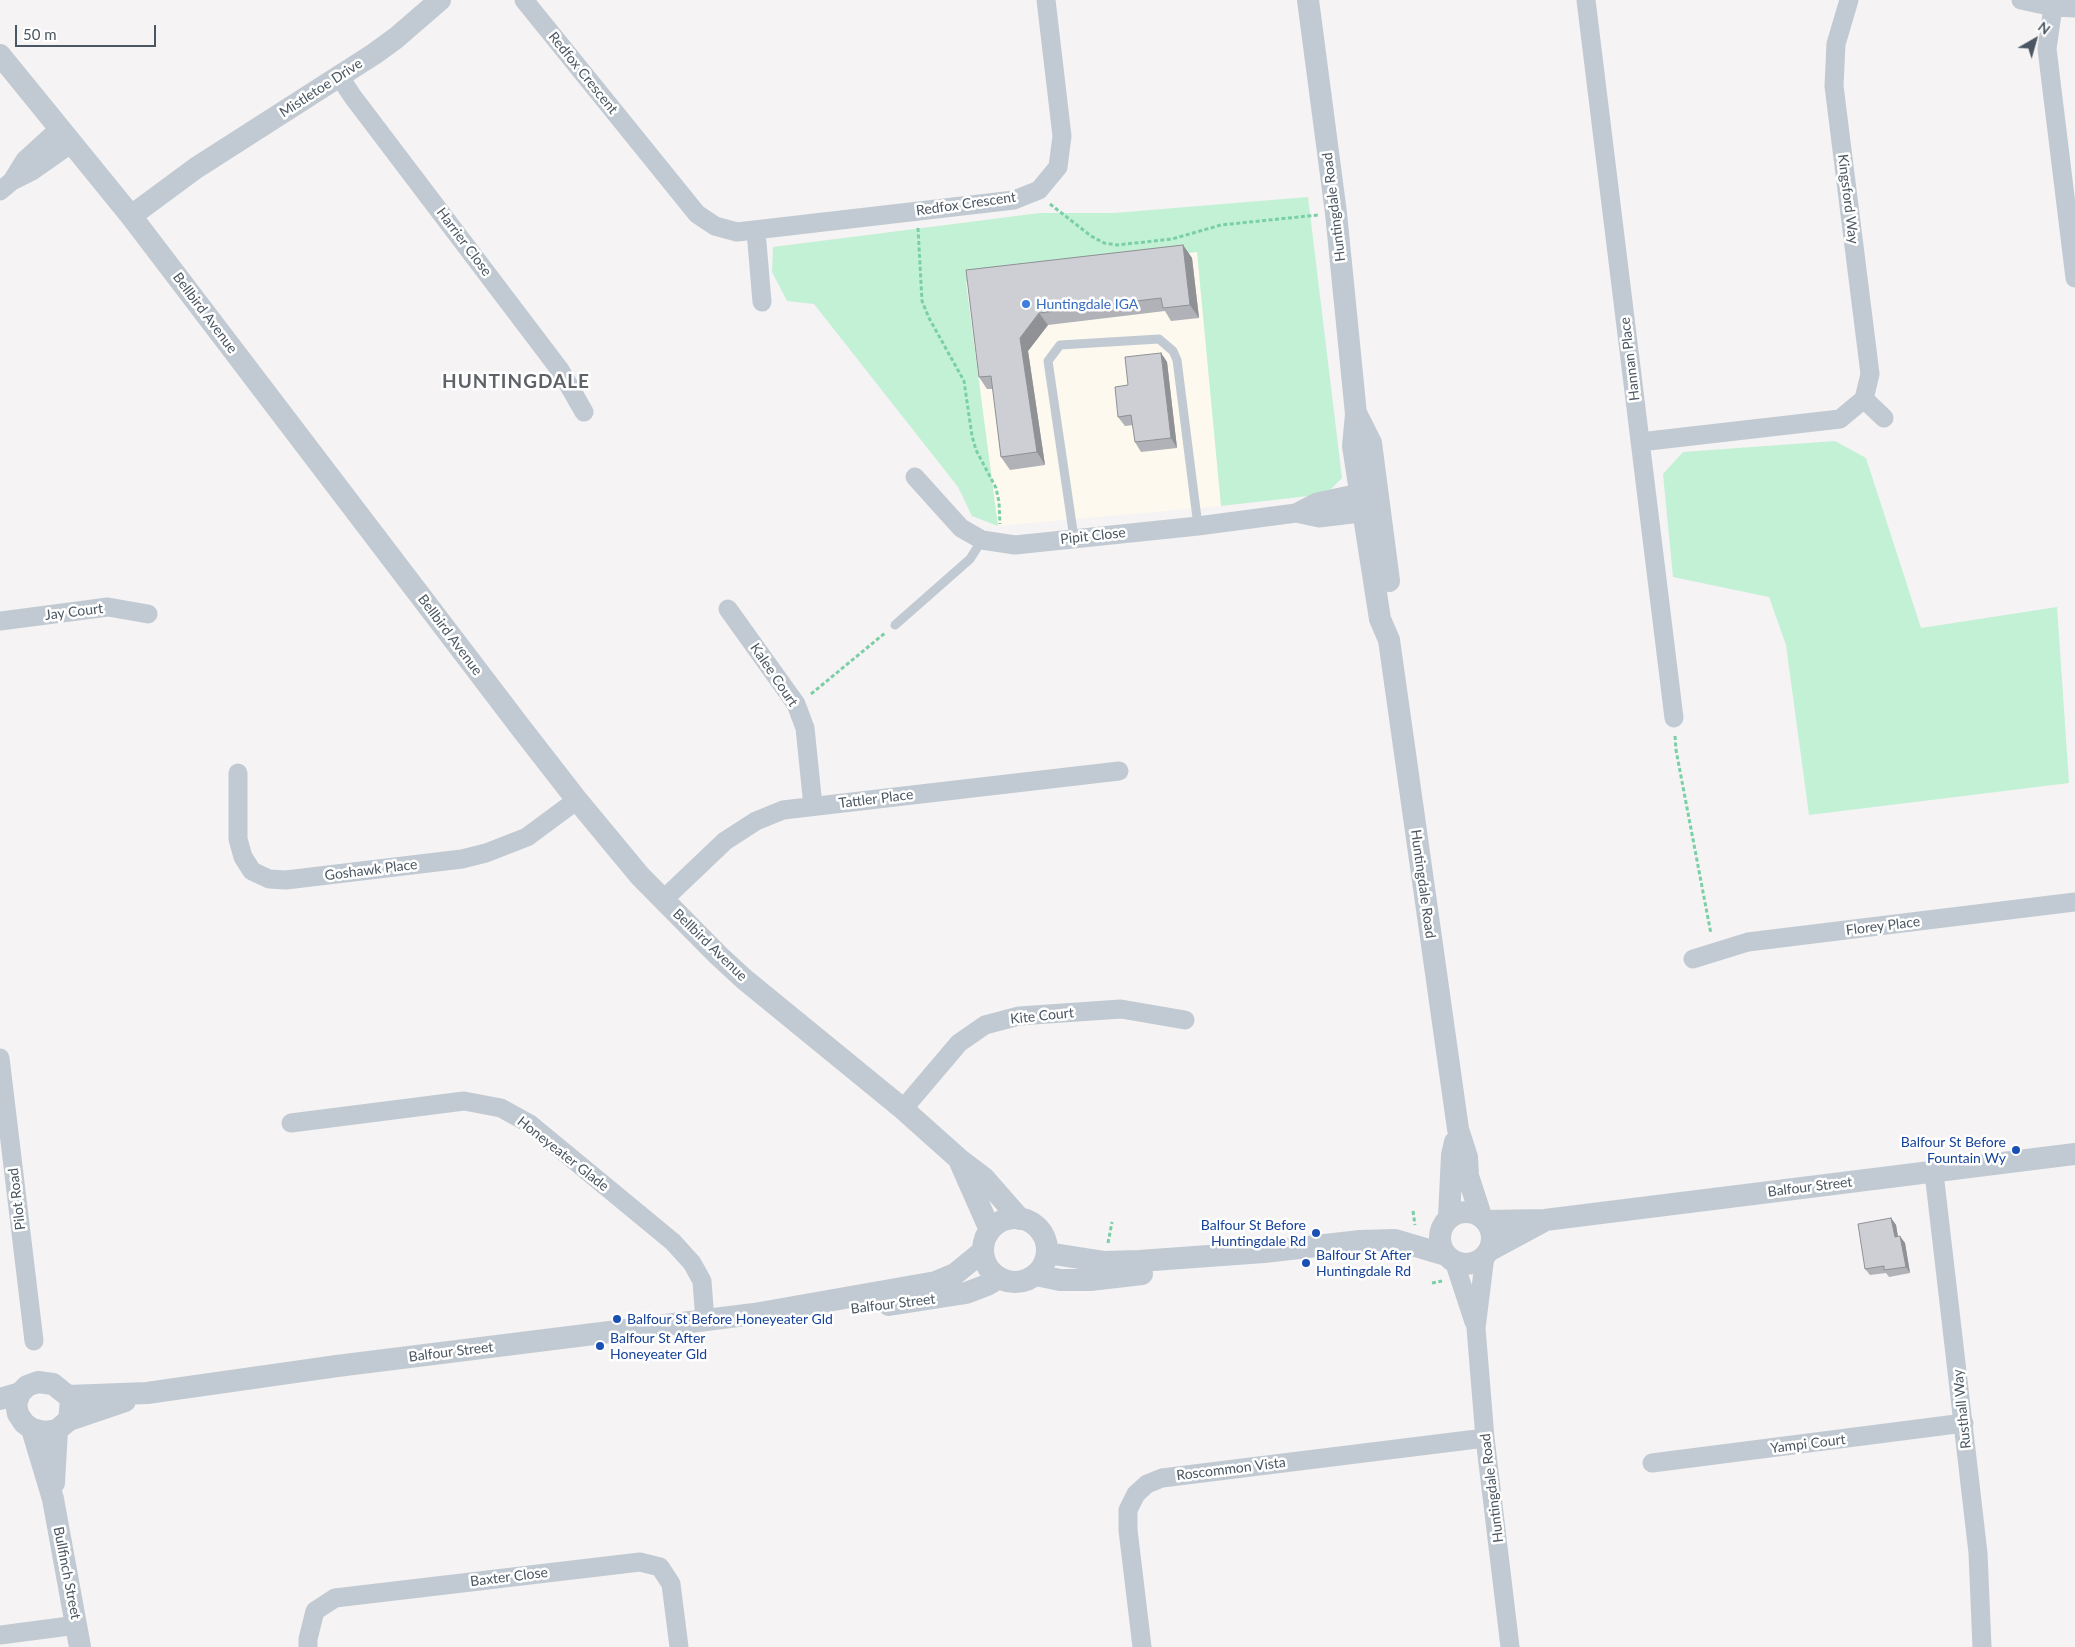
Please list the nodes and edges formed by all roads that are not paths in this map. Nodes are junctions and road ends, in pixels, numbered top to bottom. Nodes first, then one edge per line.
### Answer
1 (440, 0) edge
2 (524, 0) edge
3 (1046, 0) edge
4 (1308, 0) edge
5 (1586, 0) edge
6 (1849, 0) edge
7 (2021, 0) edge
8 (2053, 7) junction
9 (2075, 8) edge
10 (0, 55) edge
11 (339, 76) junction
12 (65, 136) junction
13 (6, 186) edge
14 (126, 210) junction
15 (756, 231) junction
16 (2075, 278) edge
17 (762, 302) dead end
18 (1864, 399) junction
19 (584, 412) dead end
20 (1884, 418) dead end
21 (1640, 442) junction
22 (915, 477) dead end
23 (1370, 501) junction
24 (1198, 526) junction
25 (1074, 538) junction
26 (991, 541) junction
27 (728, 608) dead end
28 (148, 614) dead end
29 (0, 621) edge
30 (895, 625) road end
31 (1674, 718) road end
32 (1119, 771) dead end
33 (238, 773) dead end
34 (577, 800) junction
35 (813, 806) junction
36 (664, 900) junction
37 (2075, 902) edge
38 (1692, 959) dead end
39 (1185, 1020) dead end
40 (0, 1058) edge
41 (903, 1109) junction
42 (291, 1123) dead end
43 (1458, 1129) junction
44 (2075, 1154) edge
45 (959, 1159) junction
46 (1934, 1173) junction
47 (1020, 1218) junction
48 (1484, 1218) junction
49 (1447, 1219) junction
50 (1545, 1220) junction
51 (986, 1240) junction
52 (1395, 1240) junction
53 (1264, 1252) junction
54 (1047, 1253) junction
55 (1488, 1253) junction
56 (1450, 1258) junction
57 (1036, 1275) junction
58 (998, 1278) junction
59 (754, 1314) junction
60 (705, 1321) junction
61 (1476, 1328) junction
62 (34, 1341) dead end
63 (147, 1393) junction
64 (10, 1396) edge
65 (68, 1396) junction
66 (0, 1419) edge
67 (1964, 1423) junction
68 (63, 1425) junction
69 (28, 1426) junction
70 (1486, 1438) junction
71 (1652, 1464) dead end
72 (53, 1499) junction
73 (77, 1625) junction
74 (0, 1635) edge
75 (80, 1647) edge
76 (308, 1647) edge
77 (679, 1647) edge
78 (1142, 1647) edge
79 (1510, 1647) edge
80 (1982, 1647) edge

1 - 11 street, Mistletoe Drive
2 - 15 street, Redfox Crescent
3 - 15 street, Redfox Crescent
4 - 23 street, Huntingdale Road
5 - 21 street, Hannan Place
6 - 18 street, Kingsford Way
7 - 8 street
8 - 9 street
8 - 16 street
10 - 12 street, Bellbird Avenue
11 - 14 street, Mistletoe Drive
11 - 19 street, Harrier Close
12 - 13 street
12 - 14 street, Bellbird Avenue
14 - 34 street, Bellbird Avenue
15 - 17 street
18 - 20 street
18 - 21 street
21 - 31 street, Hannan Place
22 - 26 street, Pipit Close
23 - 24 street, Pipit Close
23 - 43 street, Huntingdale Road
24 - 25 street, Pipit Close
24 - 25 lane
25 - 26 street, Pipit Close
26 - 30 lane
27 - 35 street, Kalee Court
28 - 29 street, Jay Court
32 - 35 street, Tattler Place
33 - 34 street, Goshawk Place
34 - 36 street, Bellbird Avenue
35 - 36 street, Tattler Place
36 - 41 street, Bellbird Avenue
37 - 38 street, Florey Place
39 - 41 street, Kite Court
40 - 62 street, Pilot Road
41 - 45 street, Bellbird Avenue
42 - 60 street, Honeyeater Glade
43 - 48 street, Huntingdale Road
43 - 49 street, Huntingdale Road
44 - 46 street, Balfour Street
45 - 47 street, Bellbird Avenue
45 - 51 street, Bellbird Avenue
46 - 50 street, Balfour Street
46 - 67 street, Rusthall Way
47 - 51 street, Balfour Street
47 - 54 street
48 - 49 street
48 - 50 street, Balfour Street
48 - 55 street
49 - 52 street
49 - 56 street
50 - 55 street, Balfour Street
51 - 58 street
51 - 59 street, Balfour Street
52 - 53 street
52 - 56 street
53 - 54 street
53 - 57 street
54 - 57 street
55 - 56 street
55 - 61 street, Huntingdale Road
56 - 61 street, Huntingdale Road
57 - 58 street
58 - 59 street, Balfour Street
59 - 60 street, Balfour Street
60 - 63 street, Balfour Street
61 - 70 street, Huntingdale Road
63 - 65 street, Balfour Street
63 - 68 street, Balfour Street
64 - 65 street
64 - 69 street
65 - 68 street
66 - 69 street
67 - 71 street, Yampi Court
67 - 80 street, Rusthall Way
68 - 69 street
68 - 72 street, Bullfinch Street
69 - 72 street, Bullfinch Street
70 - 78 street, Roscommon Vista
70 - 79 street, Huntingdale Road
72 - 73 street, Bullfinch Street
73 - 74 street
73 - 75 street, Bullfinch Street
76 - 77 street, Baxter Close

